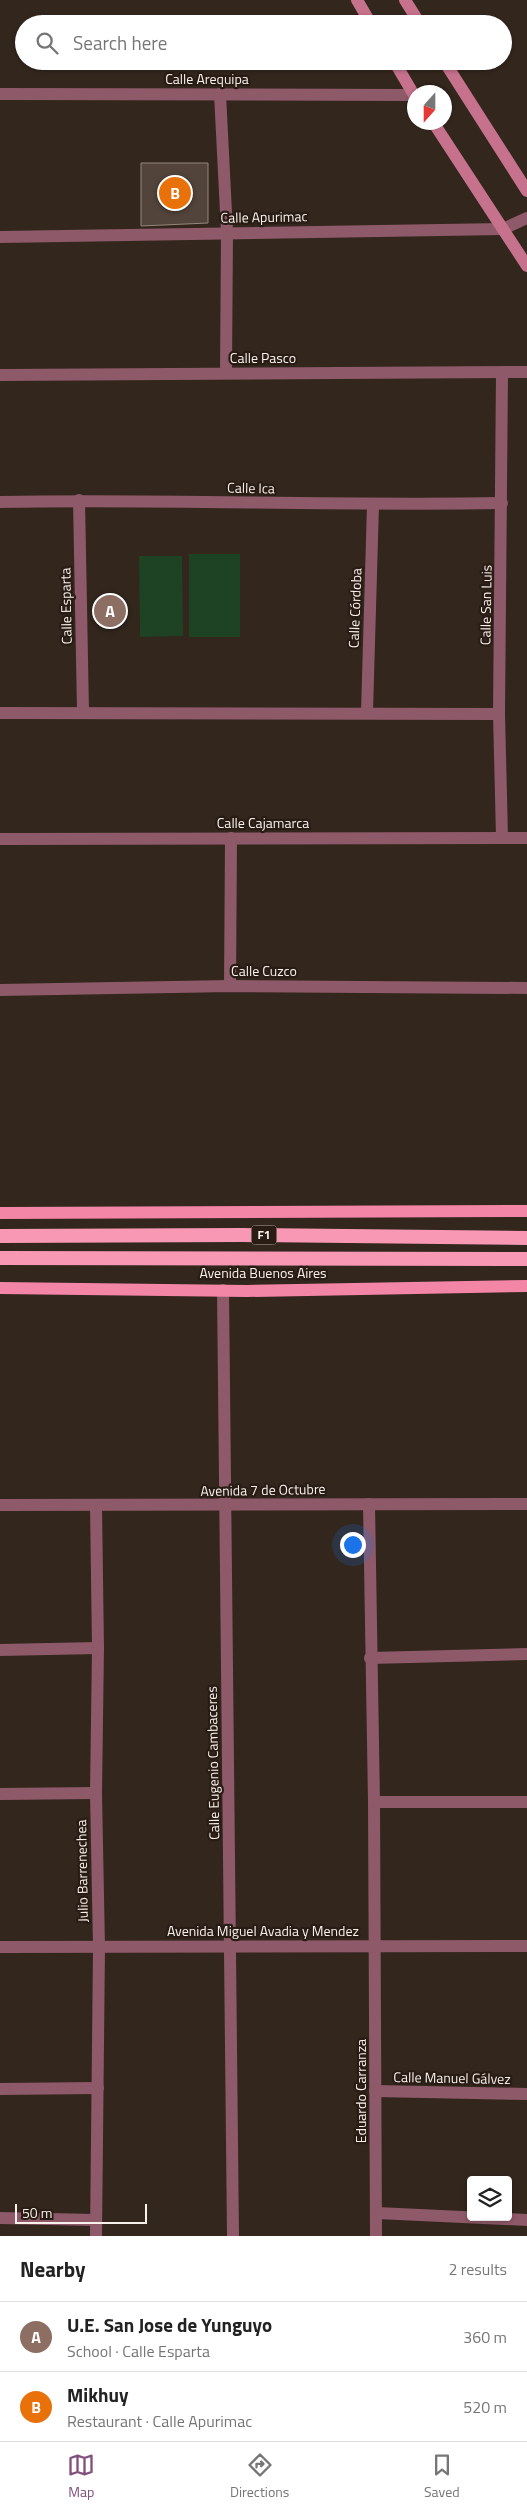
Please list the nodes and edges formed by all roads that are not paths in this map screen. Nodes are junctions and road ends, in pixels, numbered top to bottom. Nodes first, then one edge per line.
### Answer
1 (357, 0) edge
2 (405, 0) edge
3 (366, 15) edge
4 (414, 15) edge
5 (399, 70) edge
6 (450, 70) edge
7 (408, 85) edge
8 (0, 94) edge
9 (220, 94) junction
10 (407, 95) edge
11 (438, 130) edge
12 (527, 191) edge
13 (527, 218) edge
14 (503, 229) junction
15 (227, 232) junction
16 (0, 237) edge
17 (527, 266) edge
18 (502, 372) junction
19 (527, 372) edge
20 (226, 373) junction
21 (0, 375) edge
22 (79, 500) junction
23 (0, 502) edge
24 (502, 503) junction
25 (373, 505) junction
26 (82, 711) junction
27 (0, 712) edge
28 (367, 712) junction
29 (499, 714) junction
30 (502, 837) junction
31 (231, 838) junction
32 (527, 838) edge
33 (0, 839) edge
34 (230, 986) junction
35 (527, 988) edge
36 (0, 990) edge
37 (527, 1211) edge
38 (0, 1212) edge
39 (0, 1236) edge
40 (527, 1238) edge
41 (0, 1258) edge
42 (527, 1259) edge
43 (527, 1286) edge
44 (0, 1288) edge
45 (222, 1290) junction
46 (369, 1504) junction
47 (527, 1504) edge
48 (0, 1505) edge
49 (96, 1505) junction
50 (225, 1506) junction
51 (98, 1648) junction
52 (0, 1650) edge
53 (527, 1654) edge
54 (370, 1658) junction
55 (96, 1793) junction
56 (0, 1794) edge
57 (374, 1802) junction
58 (527, 1802) edge
59 (376, 1945) junction
60 (230, 1946) junction
61 (527, 1946) edge
62 (0, 1947) edge
63 (99, 1947) junction
64 (98, 2088) junction
65 (0, 2089) edge
66 (376, 2091) junction
67 (527, 2094) edge
68 (377, 2213) junction
69 (0, 2218) edge
70 (96, 2220) junction
71 (527, 2220) edge
72 (96, 2236) edge
73 (233, 2236) edge
74 (376, 2236) edge

1 - 3 main road
2 - 4 main road
5 - 7 main road
6 - 12 main road
8 - 9 street, Calle Arequipa
9 - 10 street, Calle Arequipa
9 - 15 street
11 - 14 main road
13 - 14 street, Calle Apurimac
14 - 15 street, Calle Apurimac
14 - 17 main road
15 - 16 street, Calle Apurimac
15 - 20 street
18 - 19 street, Calle Pasco
18 - 20 street, Calle Pasco
18 - 24 street, Calle San Luis
20 - 21 street, Calle Pasco
22 - 23 street, Calle Ica
22 - 25 street, Calle Ica
22 - 26 street, Calle Esparta
24 - 25 street, Calle Ica
24 - 29 street, Calle San Luis
25 - 28 street, Calle Córdoba
26 - 27 street
26 - 28 street
28 - 29 street
29 - 30 street, Calle San Luis
30 - 31 street, Calle Cajamarca
30 - 32 street, Calle Cajamarca
31 - 33 street, Calle Cajamarca
31 - 34 street
34 - 35 street, Calle Cuzco
34 - 36 street, Calle Cuzco
37 - 38 main road, F1
39 - 40 highway, F1
41 - 42 highway, Avenida Buenos Aires / F1
43 - 45 main road, Avenida Buenos Aires
44 - 45 main road, Avenida Buenos Aires
45 - 50 street, Calle Eugenio Cambaceres
46 - 47 street, Avenida 7 de Octubre
46 - 50 street, Avenida 7 de Octubre
46 - 54 street, Eduardo Carranza
48 - 49 street, Avenida 7 de Octubre
49 - 50 street, Avenida 7 de Octubre
49 - 51 street, Julio Barrenechea
50 - 60 street, Calle Eugenio Cambaceres
51 - 52 street
51 - 55 street, Julio Barrenechea
53 - 54 street
54 - 57 street, Eduardo Carranza
55 - 56 street
55 - 63 street, Julio Barrenechea
57 - 58 street
57 - 59 street, Eduardo Carranza
59 - 60 street, Avenida Miguel Avadia y Mendez
59 - 61 street, Avenida Miguel Avadia y Mendez
59 - 66 street, Eduardo Carranza
60 - 63 street, Avenida Miguel Avadia y Mendez
60 - 73 street, Calle Eugenio Cambaceres
62 - 63 street, Avenida Miguel Avadia y Mendez
63 - 64 street, Julio Barrenechea
64 - 65 street
64 - 70 street, Julio Barrenechea
66 - 67 street, Calle Manuel Gálvez
66 - 68 street, Eduardo Carranza
68 - 71 street
68 - 74 street, Eduardo Carranza
69 - 70 street
70 - 72 street, Julio Barrenechea

